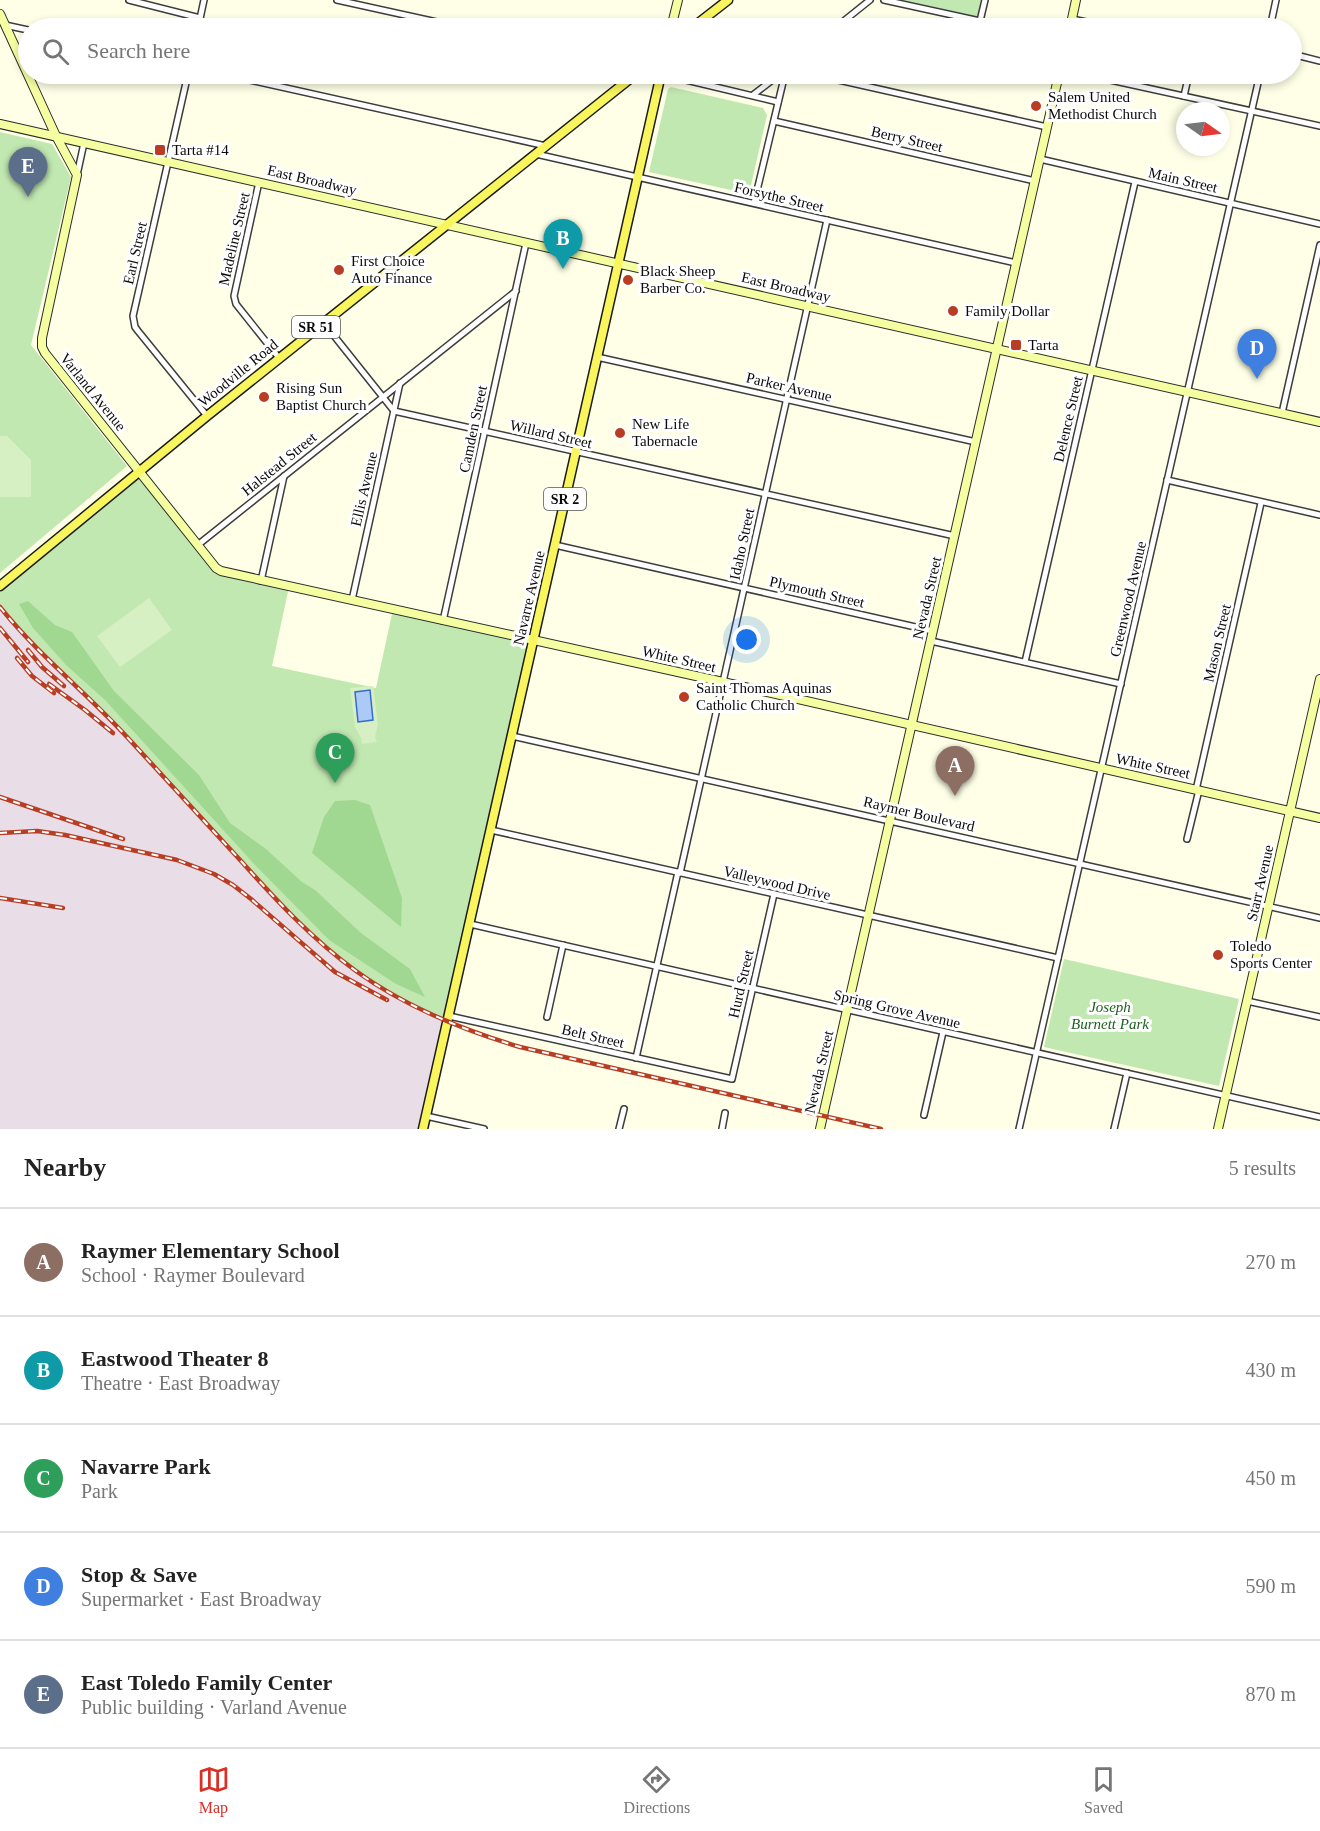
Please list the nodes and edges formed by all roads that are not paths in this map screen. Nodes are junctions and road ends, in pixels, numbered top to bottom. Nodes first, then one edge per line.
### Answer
1 (129, 0) edge
2 (204, 0) edge
3 (337, 0) edge
4 (678, 0) edge
5 (728, 0) edge
6 (870, 0) edge
7 (884, 0) edge
8 (985, 0) edge
9 (1076, 0) edge
10 (1276, 0) edge
11 (153, 3) edge
12 (0, 14) edge
13 (200, 18) joint
14 (419, 18) edge
15 (674, 18) edge
16 (705, 18) edge
17 (848, 18) edge
18 (966, 18) edge
19 (981, 18) edge
20 (1072, 18) edge
21 (1272, 18) edge
22 (5, 25) junction
23 (18, 28) edge
24 (18, 53) edge
25 (1302, 56) edge
26 (1320, 61) edge
27 (32, 84) edge
28 (186, 84) edge
29 (268, 84) edge
30 (624, 84) edge
31 (659, 84) edge
32 (705, 84) edge
33 (767, 84) edge
34 (782, 84) edge
35 (856, 84) edge
36 (1057, 84) edge
37 (1129, 84) edge
38 (1187, 84) edge
39 (1258, 84) edge
40 (753, 95) junction
41 (1184, 96) junction
42 (778, 102) junction
43 (1251, 111) junction
44 (774, 121) junction
45 (0, 124) edge
46 (1320, 126) edge
47 (1047, 127) junction
48 (56, 136) junction
49 (84, 143) junction
50 (546, 146) junction
51 (536, 154) junction
52 (1040, 159) junction
53 (168, 162) junction
54 (76, 175) junction
55 (638, 177) junction
56 (1035, 181) junction
57 (259, 182) junction
58 (1135, 182) junction
59 (1230, 203) junction
60 (754, 204) junction
61 (827, 220) junction
62 (1320, 224) edge
63 (448, 225) junction
64 (526, 243) junction
65 (1320, 245) edge
66 (618, 263) junction
67 (1017, 263) junction
68 (516, 291) junction
69 (807, 306) junction
70 (323, 322) junction
71 (997, 349) junction
72 (279, 357) junction
73 (597, 357) junction
74 (1092, 370) junction
75 (400, 383) junction
76 (1187, 392) junction
77 (383, 397) junction
78 (786, 399) junction
79 (394, 411) junction
80 (1282, 413) junction
81 (207, 416) junction
82 (1320, 422) edge
83 (485, 431) junction
84 (976, 442) junction
85 (576, 451) junction
86 (139, 471) junction
87 (284, 476) junction
88 (1167, 480) junction
89 (765, 494) junction
90 (1262, 503) junction
91 (1320, 515) edge
92 (955, 536) junction
93 (199, 544) junction
94 (555, 545) junction
95 (211, 561) joint
96 (261, 580) junction
97 (0, 586) edge
98 (745, 588) junction
99 (352, 600) junction
100 (443, 621) junction
101 (933, 631) junction
102 (534, 640) junction
103 (931, 641) junction
104 (1025, 662) junction
105 (1320, 679) edge
106 (723, 682) junction
107 (1121, 684) junction
108 (1316, 717) edge
109 (912, 725) junction
110 (512, 736) junction
111 (1101, 769) junction
112 (702, 778) junction
113 (1198, 790) junction
114 (1290, 811) junction
115 (1320, 818) edge
116 (890, 820) junction
117 (491, 830) junction
118 (1187, 839) dead end
119 (1080, 863) junction
120 (679, 873) junction
121 (774, 894) junction
122 (1269, 906) junction
123 (869, 915) junction
124 (1320, 918) edge
125 (470, 924) junction
126 (563, 945) junction
127 (1058, 958) junction
128 (657, 967) junction
129 (753, 989) junction
130 (1247, 1000) junction
131 (847, 1010) junction
132 (449, 1016) junction
133 (547, 1017) dead end
134 (1320, 1017) edge
135 (943, 1032) junction
136 (1037, 1053) junction
137 (636, 1058) junction
138 (1126, 1073) junction
139 (732, 1079) joint
140 (1226, 1096) junction
141 (624, 1108) dead end
142 (725, 1113) dead end
143 (924, 1115) dead end
144 (426, 1116) junction
145 (1320, 1117) edge
146 (423, 1129) edge
147 (484, 1129) edge
148 (619, 1129) edge
149 (722, 1129) edge
150 (820, 1129) edge
151 (1019, 1129) edge
152 (1114, 1129) edge
153 (1218, 1129) edge

1 - 11 street
2 - 13 street
3 - 14 street
4 - 15 street
5 - 16 main road
6 - 17 street
7 - 18 street
8 - 19 street
9 - 20 street
10 - 21 street
11 - 13 street
12 - 22 street
22 - 23 street
22 - 24 street
25 - 26 street
27 - 48 street
28 - 53 street, Earl Street
29 - 50 street
30 - 50 main road, Woodville Road / SR 51
31 - 55 main road, Navarre Avenue / SR 2
32 - 40 street
33 - 40 street
34 - 42 street
35 - 47 street
36 - 47 street, Nevada Street
37 - 41 street
38 - 41 street
39 - 43 street, Greenwood Avenue
40 - 42 street
41 - 43 street
42 - 44 street
43 - 46 street
43 - 59 street, Greenwood Avenue
44 - 56 street, Berry Street
44 - 60 street
45 - 48 street, East Broadway
47 - 52 street, Nevada Street
48 - 49 street, East Broadway
48 - 54 street
49 - 53 street, East Broadway
49 - 54 street, Varland Avenue
50 - 51 main road, Woodville Road / SR 51
51 - 55 street, Forsythe Street
51 - 63 main road, Woodville Road / SR 51
52 - 56 street, Nevada Street
52 - 58 street, Main Street
53 - 57 street, East Broadway
53 - 81 street, Earl Street
54 - 86 street, Varland Avenue
55 - 60 street, Forsythe Street
55 - 66 main road, Navarre Avenue / SR 2
56 - 67 street, Nevada Street
57 - 63 street, East Broadway
57 - 72 street, Madeline Street
58 - 59 street, Main Street
58 - 74 street, Delence Street
59 - 62 street, Main Street
59 - 76 street, Greenwood Avenue
60 - 61 street, Forsythe Street
61 - 67 street, Forsythe Street
61 - 69 street, Idaho Street
63 - 64 street, East Broadway
63 - 70 main road, Woodville Road / SR 51
64 - 66 street, East Broadway
64 - 68 street, Camden Street
65 - 80 street
66 - 69 street, East Broadway
66 - 73 main road, Navarre Avenue / SR 2
67 - 71 street, Nevada Street
68 - 75 street, Halstead Street
68 - 83 street, Camden Street
69 - 71 street, East Broadway
69 - 78 street, Idaho Street
70 - 72 main road, Woodville Road / SR 51
70 - 77 street
71 - 74 street, East Broadway
71 - 84 street, Nevada Street
72 - 81 main road, Woodville Road / SR 51
73 - 78 street, Parker Avenue
73 - 85 main road, Navarre Avenue / SR 2
74 - 76 street, East Broadway
74 - 104 street, Delence Street
75 - 77 street, Halstead Street
75 - 79 street, Ellis Avenue
76 - 80 street, East Broadway
76 - 88 street, Greenwood Avenue
77 - 79 street
77 - 87 street, Halstead Street
78 - 84 street, Parker Avenue
78 - 89 street, Idaho Street
79 - 83 street, Willard Street
79 - 99 street, Ellis Avenue
80 - 82 street, East Broadway
81 - 86 main road, Woodville Road / SR 51
83 - 85 street, Willard Street
83 - 100 street, Camden Street
84 - 92 street, Nevada Street
85 - 89 street, Willard Street
85 - 94 main road, Navarre Avenue / SR 2
86 - 93 street, Varland Avenue
86 - 97 main road, Woodville Road / SR 51
87 - 93 street, Halstead Street
87 - 96 street
88 - 90 street
88 - 107 street, Greenwood Avenue
89 - 92 street, Willard Street
89 - 98 street, Idaho Street
90 - 91 street
90 - 113 street, Mason Street
92 - 101 street, Nevada Street
93 - 95 street, Varland Avenue
94 - 98 street, Plymouth Street
94 - 102 main road, Navarre Avenue / SR 2
95 - 96 street, White Street
96 - 99 street, White Street
98 - 101 street, Plymouth Street
98 - 106 street, Idaho Street
99 - 100 street, White Street
100 - 102 street, White Street
101 - 103 street, Nevada Street
102 - 106 street, White Street
102 - 110 main road, Navarre Avenue / SR 2
103 - 104 street
103 - 109 street, Nevada Street
104 - 107 street
105 - 108 street, Starr Avenue
106 - 109 street, White Street
106 - 112 street, Idaho Street
107 - 111 street, Greenwood Avenue
108 - 114 street, Starr Avenue
109 - 111 street, White Street
109 - 116 street, Nevada Street
110 - 112 street, Raymer Boulevard
110 - 117 main road, Navarre Avenue / SR 2
111 - 113 street, White Street
111 - 119 street, Greenwood Avenue
112 - 116 street, Raymer Boulevard
112 - 120 street, Idaho Street
113 - 114 street, White Street
113 - 118 street, Mason Street
114 - 115 street, White Street
114 - 122 street, Starr Avenue
116 - 119 street, Raymer Boulevard
116 - 123 street, Nevada Street
117 - 120 street, Valleywood Drive
117 - 125 main road, Navarre Avenue / SR 2
119 - 122 street, Raymer Boulevard
119 - 127 street, Greenwood Avenue
120 - 121 street, Valleywood Drive
120 - 128 street, Idaho Street
121 - 123 street, Valleywood Drive
121 - 129 street, Hurd Street
122 - 124 street, Raymer Boulevard
122 - 130 street, Starr Avenue
123 - 127 street, Valleywood Drive
123 - 131 street, Nevada Street
125 - 126 street, Spring Grove Avenue
125 - 132 main road, Navarre Avenue / SR 2
126 - 128 street, Spring Grove Avenue
126 - 133 street
127 - 136 street, Greenwood Avenue
128 - 129 street, Spring Grove Avenue
128 - 137 street, Idaho Street
129 - 131 street, Spring Grove Avenue
129 - 139 street, Hurd Street
130 - 134 street
130 - 140 street, Starr Avenue
131 - 135 street, Spring Grove Avenue
131 - 150 street, Nevada Street
132 - 137 street, Belt Street
132 - 144 main road, Navarre Avenue / SR 2
135 - 136 street, Spring Grove Avenue
135 - 143 street
136 - 138 street, Spring Grove Avenue
136 - 151 street, Greenwood Avenue
137 - 139 street, Belt Street
138 - 140 street, Spring Grove Avenue
138 - 152 street
140 - 145 street, Spring Grove Avenue
140 - 153 street, Starr Avenue
141 - 148 street
142 - 149 street
144 - 146 main road, Navarre Avenue / SR 2
144 - 147 street

